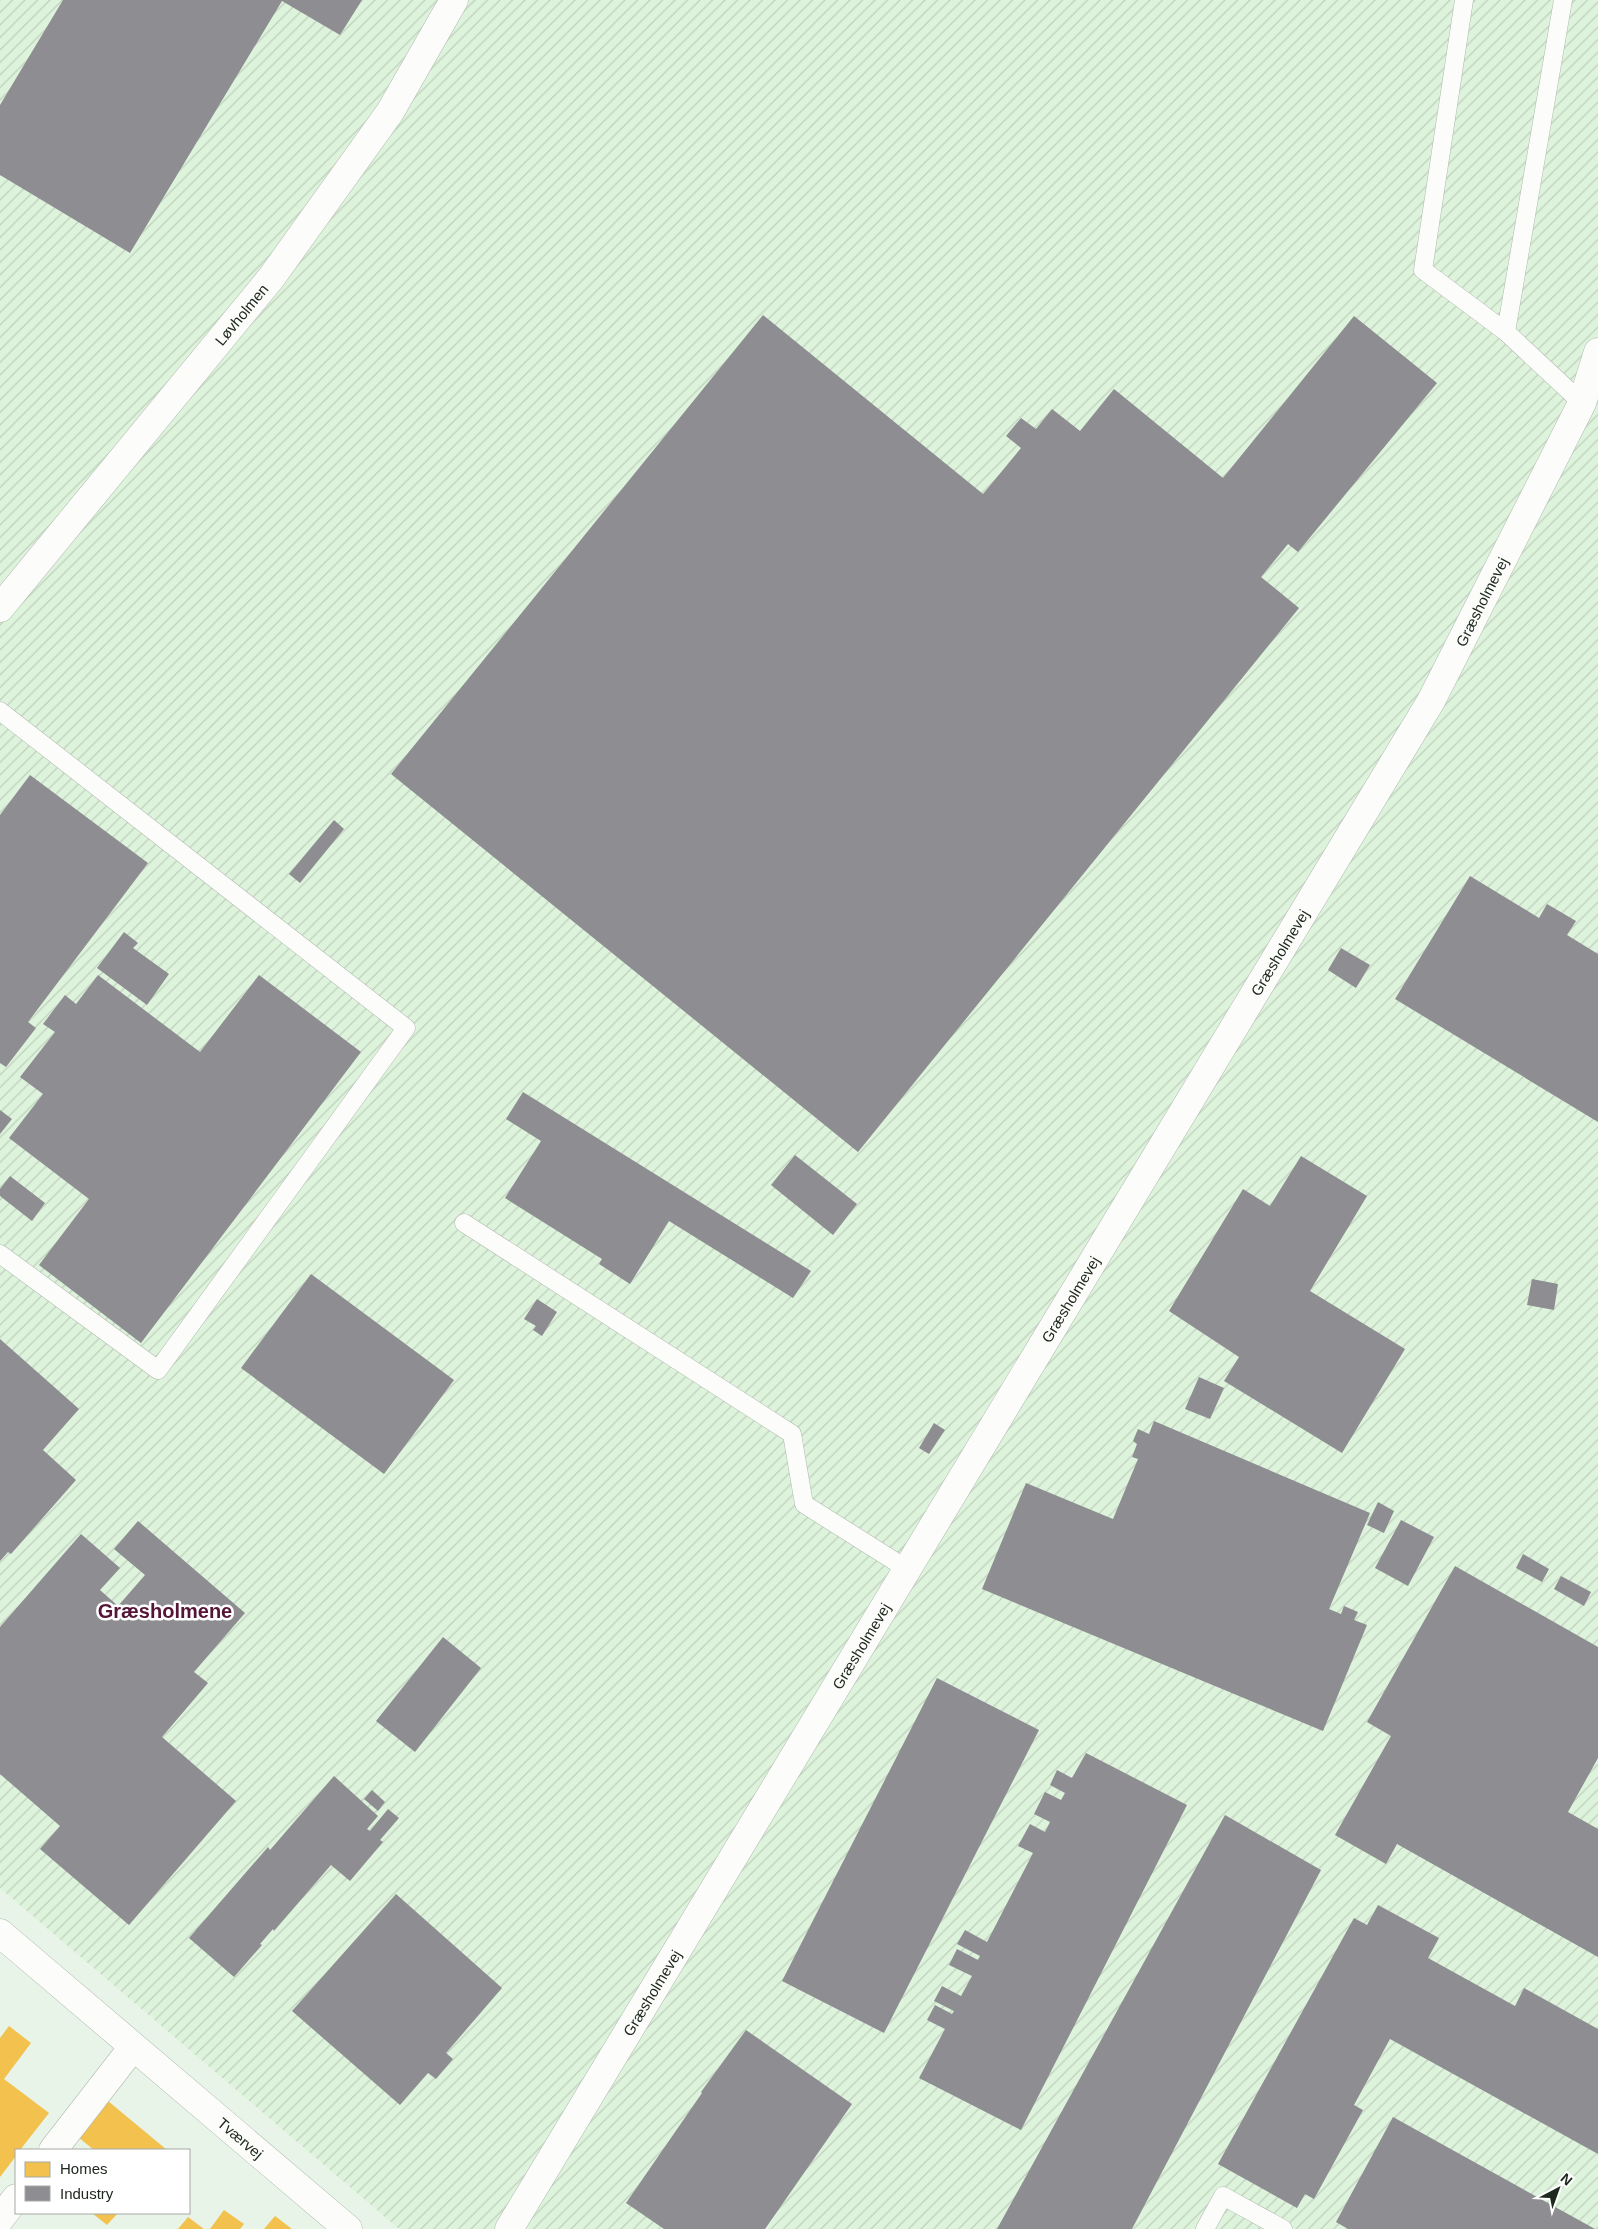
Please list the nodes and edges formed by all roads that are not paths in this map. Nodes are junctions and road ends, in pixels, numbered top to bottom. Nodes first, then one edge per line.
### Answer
1 (454, 0) edge
2 (1464, 0) edge
3 (1563, 0) edge
4 (1506, 332) junction
5 (1598, 352) edge
6 (1582, 403) junction
7 (0, 608) edge
8 (0, 711) edge
9 (464, 1222) dead end
10 (0, 1254) edge
11 (907, 1569) junction
12 (0, 1933) edge
13 (133, 2047) junction
14 (54, 2149) edge
15 (15, 2199) edge
16 (0, 2219) edge
17 (348, 2229) edge
18 (509, 2229) edge
19 (1205, 2229) edge
20 (1283, 2229) edge

1 - 7 street, Løvholmen
2 - 4 lane
3 - 4 lane
4 - 6 lane
5 - 6 street, Græsholmevej
6 - 11 street, Græsholmevej
8 - 10 lane
9 - 11 lane
11 - 18 street, Græsholmevej
12 - 13 street, Tværvej
13 - 14 street
13 - 17 street, Tværvej
15 - 16 street
19 - 20 lane

